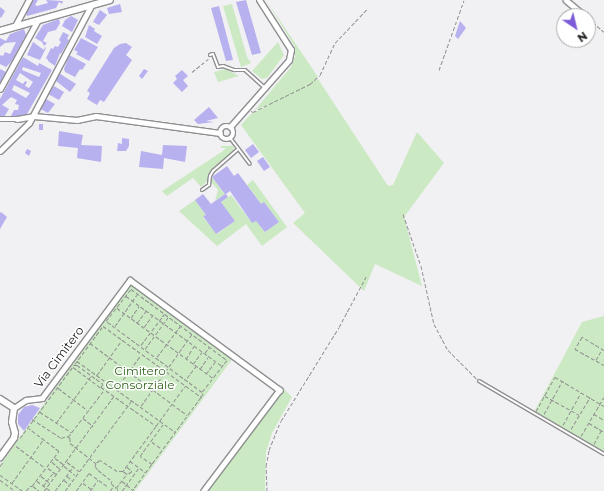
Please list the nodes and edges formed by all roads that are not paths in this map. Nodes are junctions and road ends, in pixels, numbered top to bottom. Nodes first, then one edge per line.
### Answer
1 (29, 0) edge
2 (110, 0) edge
3 (259, 0) edge
4 (566, 0) edge
5 (91, 6) junction
6 (576, 8) edge
7 (38, 20) junction
8 (15, 26) junction
9 (0, 31) edge
10 (210, 55) road end
11 (265, 88) junction
12 (0, 89) edge
13 (31, 116) junction
14 (0, 119) edge
15 (230, 128) junction
16 (220, 133) junction
17 (231, 139) junction
18 (1, 149) edge
19 (238, 149) junction
20 (250, 164) dead end
21 (202, 190) dead end
22 (479, 382) road end
23 (0, 399) edge
24 (14, 408) junction
25 (604, 454) edge
26 (0, 457) edge
27 (204, 491) edge

1 - 8 street
2 - 5 street
3 - 11 street
4 - 6 street
5 - 7 street
5 - 13 street
7 - 8 street
7 - 12 street
8 - 9 street
10 - 11 lane
11 - 15 street
13 - 14 street
13 - 16 street
13 - 18 street
15 - 16 street
15 - 17 street
16 - 17 street
17 - 19 lane
19 - 20 lane
19 - 21 lane
22 - 25 lane
23 - 24 street
24 - 26 street
24 - 27 street, Via Cimitero

